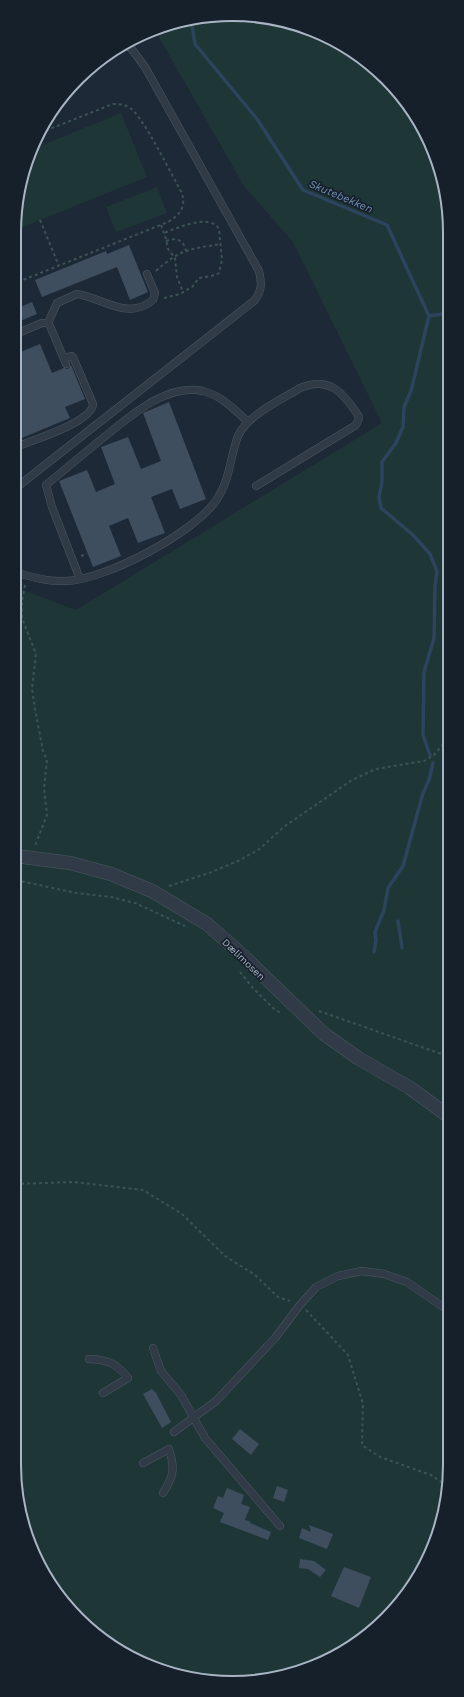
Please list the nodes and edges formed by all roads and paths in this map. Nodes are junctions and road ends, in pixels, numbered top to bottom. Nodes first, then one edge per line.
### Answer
1 (131, 47) edge
2 (47, 130) edge
3 (40, 220) dead end
4 (160, 225) junction
5 (164, 233) junction
6 (166, 241) junction
7 (221, 244) junction
8 (186, 251) junction
9 (174, 256) junction
10 (59, 266) junction
11 (148, 276) joint
12 (21, 281) edge
13 (183, 292) junction
14 (154, 297) junction
15 (48, 323) junction
16 (21, 332) edge
17 (248, 422) junction
18 (21, 445) edge
19 (21, 484) edge
20 (256, 486) dead end
21 (21, 574) edge
22 (26, 576) junction
23 (80, 579) junction
24 (443, 745) edge
25 (21, 857) edge
26 (34, 858) junction
27 (21, 881) edge
28 (152, 891) junction
29 (190, 929) dead end
30 (238, 969) dead end
31 (294, 1007) junction
32 (443, 1055) edge
33 (443, 1113) edge
34 (21, 1184) edge
35 (300, 1305) junction
36 (443, 1307) edge
37 (153, 1348) dead end
38 (89, 1359) dead end
39 (103, 1393) dead end
40 (194, 1418) junction
41 (174, 1432) dead end
42 (144, 1463) dead end
43 (442, 1483) edge
44 (162, 1493) dead end
45 (280, 1526) dead end

1 - 19 lane
2 - 4 path
3 - 10 path
4 - 5 path
4 - 10 path
5 - 6 path
5 - 7 path
6 - 8 path
6 - 9 path
7 - 8 path
7 - 13 path
8 - 9 path
9 - 11 path
9 - 13 path
10 - 12 path
11 - 14 lane
13 - 14 path
14 - 15 lane
15 - 16 lane
15 - 18 lane
17 - 20 lane
17 - 23 lane
17 - 23 lane
21 - 22 lane
22 - 23 lane
22 - 26 path
24 - 28 path
25 - 26 street, Dælimosen
26 - 28 street, Dælimosen
27 - 29 path
28 - 31 street, Dælimosen
30 - 31 path
31 - 32 path
31 - 33 street, Dælimosen
34 - 35 path
35 - 36 lane
35 - 40 lane
35 - 43 path
37 - 40 lane
38 - 39 lane
40 - 41 lane
40 - 45 lane
42 - 44 lane

